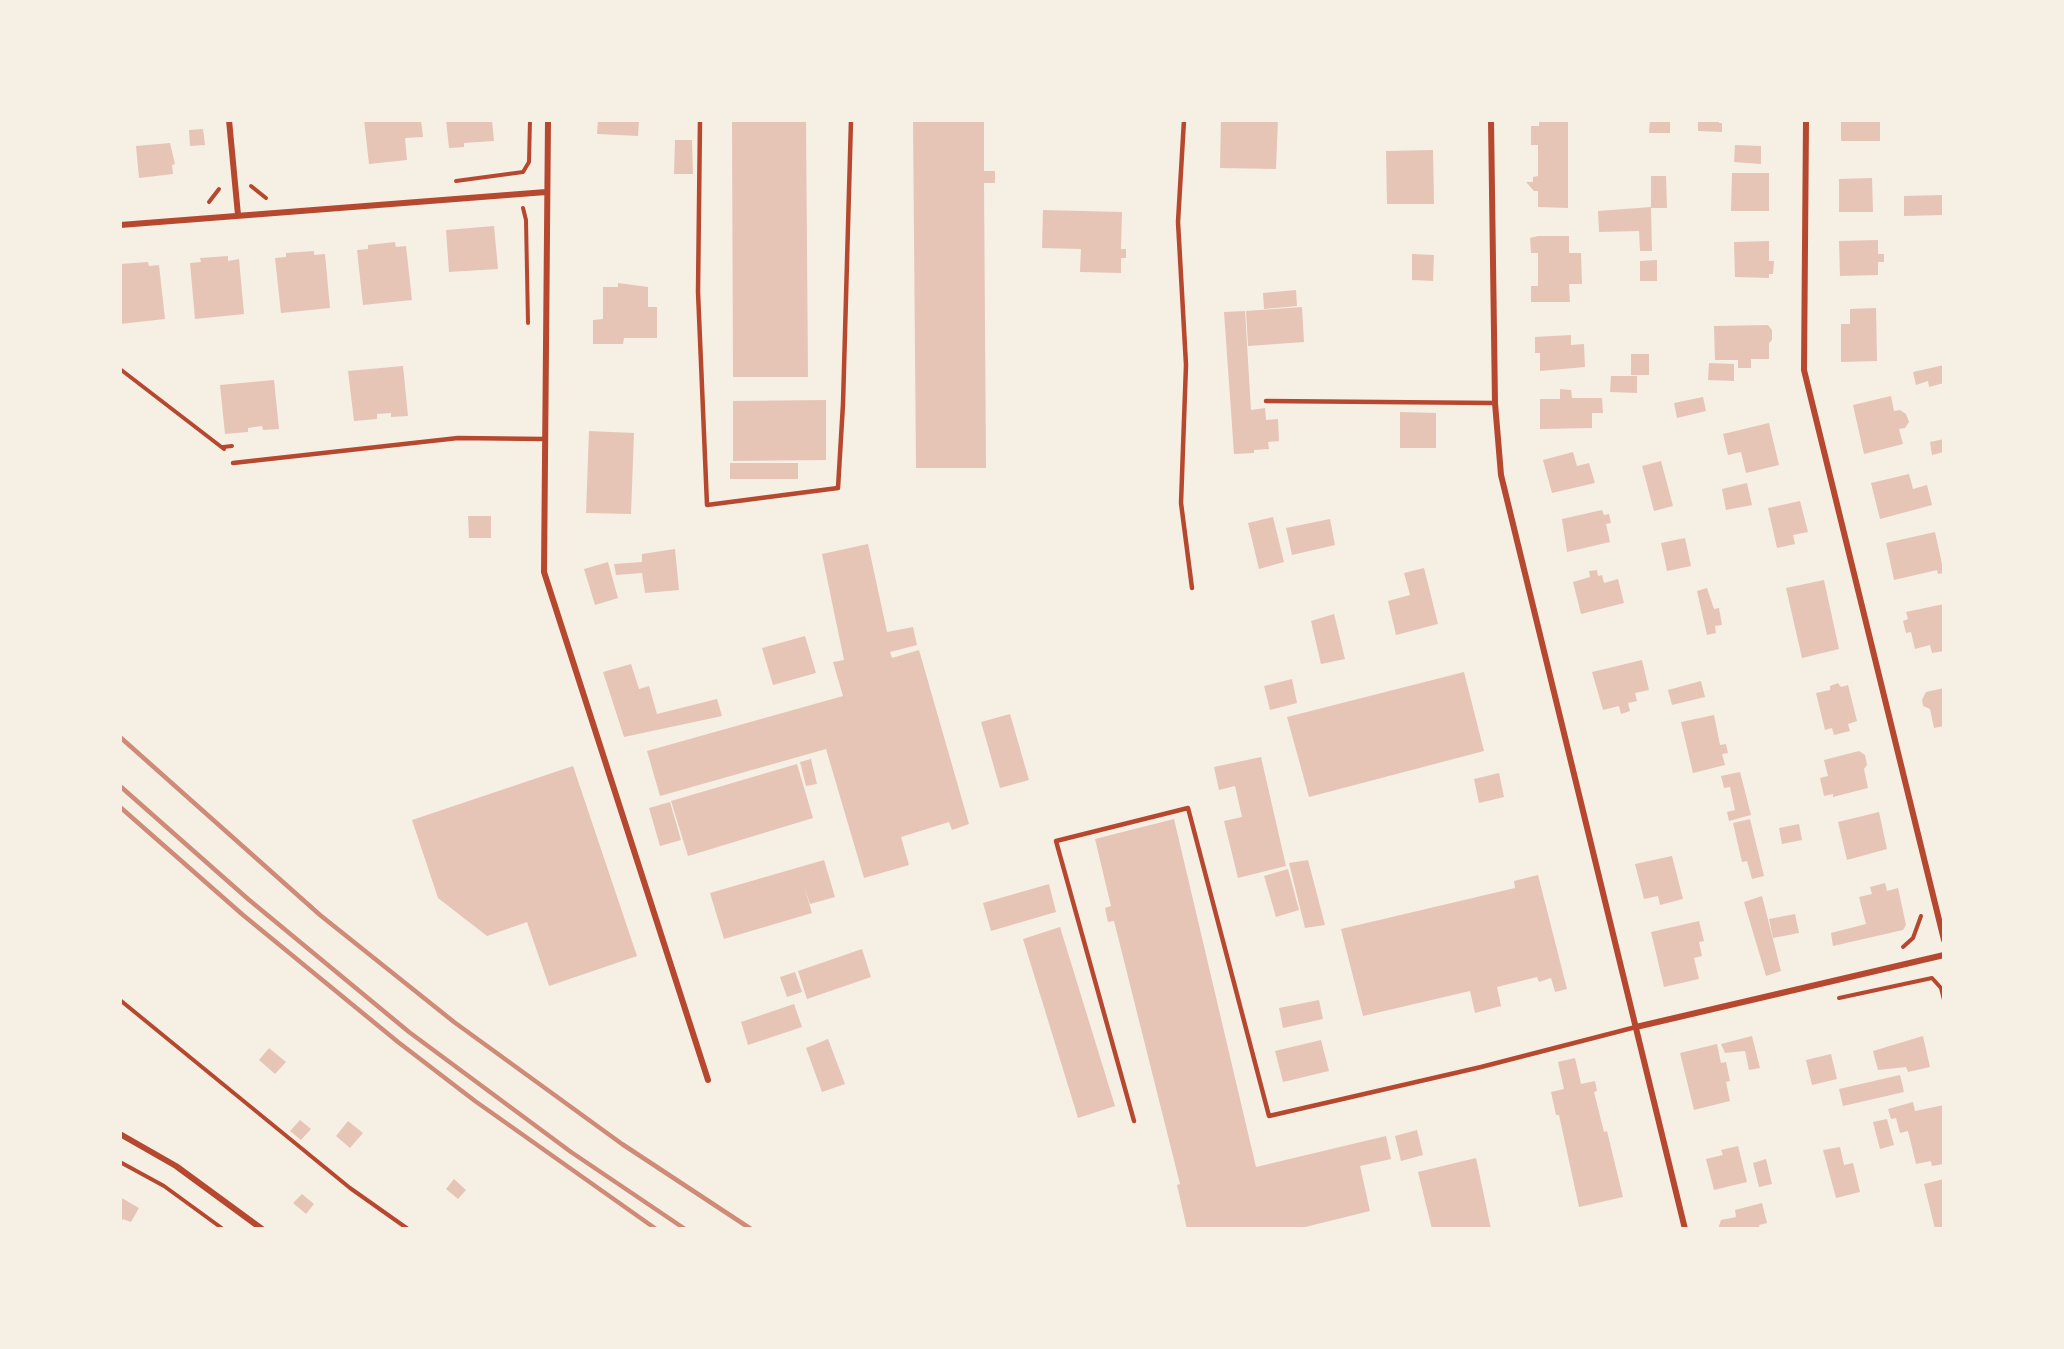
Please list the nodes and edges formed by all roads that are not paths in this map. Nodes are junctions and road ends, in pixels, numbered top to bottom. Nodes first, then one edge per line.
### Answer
1 (229, 120) edge
2 (548, 120) edge
3 (700, 120) edge
4 (851, 120) edge
5 (1184, 120) edge
6 (1491, 120) edge
7 (1806, 120) edge
8 (546, 192) junction
9 (238, 215) junction
10 (120, 225) edge
11 (1266, 401) dead end
12 (1495, 403) junction
13 (544, 439) junction
14 (233, 463) road end
15 (1192, 588) dead end
16 (1944, 940) edge
17 (1944, 956) edge
18 (1636, 1027) junction
19 (708, 1080) dead end
20 (1134, 1121) dead end
21 (120, 1134) edge
22 (262, 1229) edge
23 (1685, 1229) edge

1 - 9 street
2 - 8 street
3 - 4 lane
5 - 15 lane
6 - 12 street
7 - 16 street
8 - 9 street
8 - 13 street
9 - 10 street
11 - 12 lane
12 - 18 street
13 - 14 lane
13 - 19 street
17 - 18 street
18 - 20 lane
18 - 23 street
21 - 22 street

